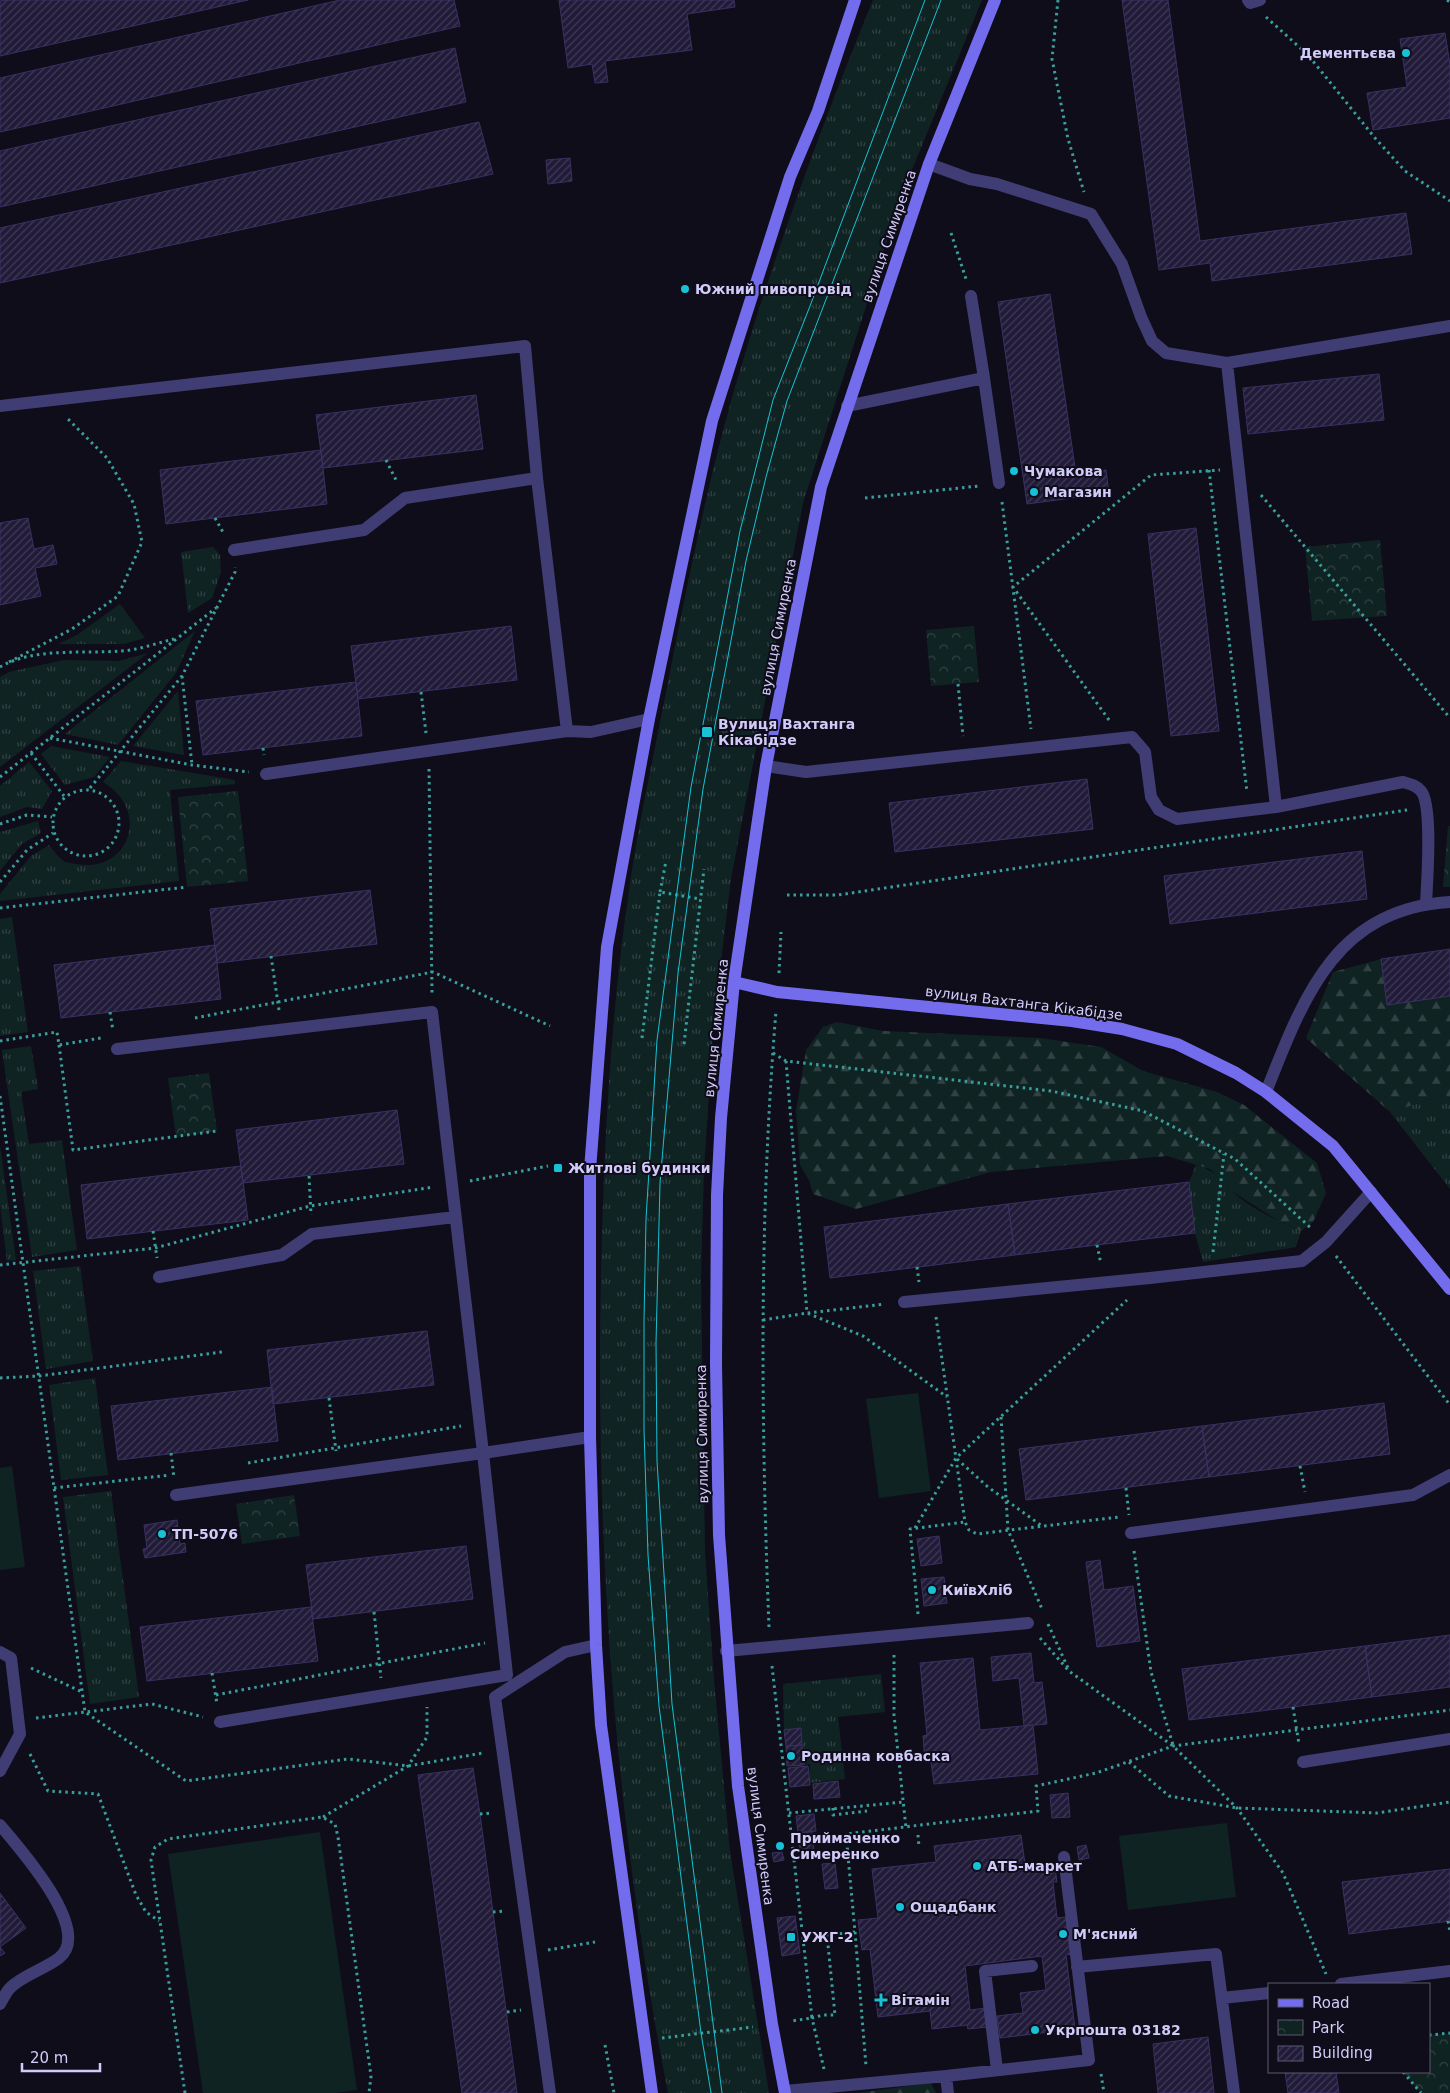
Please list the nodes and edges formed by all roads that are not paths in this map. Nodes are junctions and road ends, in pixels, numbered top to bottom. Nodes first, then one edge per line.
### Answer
1 (855, 0) edge
2 (995, 0) edge
3 (929, 164) junction
4 (971, 296) road end
5 (1450, 326) edge
6 (1227, 364) junction
7 (984, 378) junction
8 (0, 406) edge
9 (848, 406) junction
10 (536, 478) junction
11 (1000, 483) road end
12 (234, 550) road end
13 (649, 719) junction
14 (566, 731) junction
15 (766, 766) junction
16 (266, 774) road end
17 (1276, 807) junction
18 (1450, 902) edge
19 (1426, 904) junction
20 (734, 982) junction
21 (117, 1049) dead end
22 (1266, 1092) junction
23 (1372, 1192) junction
24 (456, 1217) junction
25 (160, 1277) road end
26 (1450, 1290) edge
27 (904, 1302) road end
28 (590, 1436) junction
29 (483, 1453) junction
30 (1450, 1475) edge
31 (176, 1495) dead end
32 (1132, 1533) road end
33 (1028, 1623) road end
34 (596, 1645) junction
35 (726, 1651) junction
36 (5, 1655) edge
37 (220, 1722) road end
38 (1450, 1739) edge
39 (1302, 1762) road end
40 (0, 1771) edge
41 (0, 1825) edge
42 (1064, 1857) dead end
43 (1032, 1966) dead end
44 (1077, 1966) junction
45 (1450, 1971) edge
46 (1349, 1983) edge
47 (1268, 1993) edge
48 (1222, 1998) junction
49 (0, 2004) edge
50 (997, 2070) junction
51 (946, 2076) junction
52 (785, 2092) edge
53 (550, 2093) edge
54 (652, 2093) edge
55 (948, 2093) edge
56 (1234, 2093) edge

1 - 13 street
2 - 3 street, вулиця Симиренка
3 - 6 lane
3 - 9 street, вулиця Симиренка
4 - 7 lane
5 - 6 lane
6 - 17 lane
7 - 9 lane
7 - 11 lane
8 - 10 lane
9 - 15 street, вулиця Симиренка
10 - 12 lane
10 - 14 lane
13 - 14 lane
13 - 28 street
14 - 16 lane
15 - 17 lane
15 - 20 street, вулиця Симиренка
17 - 19 lane
18 - 19 lane
19 - 22 lane
20 - 22 street, вулиця Вахтанга Кікабідзе
20 - 35 street, вулиця Симиренка
21 - 24 lane
22 - 23 street, вулиця Вахтанга Кікабідзе
23 - 26 street, вулиця Вахтанга Кікабідзе
23 - 27 lane
24 - 25 lane
24 - 29 lane
28 - 29 lane
28 - 34 street
29 - 31 lane
29 - 37 lane
30 - 32 lane
33 - 35 lane
34 - 53 lane
34 - 54 street
35 - 52 street, вулиця Симиренка
36 - 40 lane
38 - 39 lane
41 - 49 lane
42 - 44 lane
43 - 50 lane
44 - 48 lane
44 - 50 lane
45 - 46 lane
47 - 48 lane
48 - 56 lane
50 - 51 lane
51 - 52 lane
51 - 55 lane

